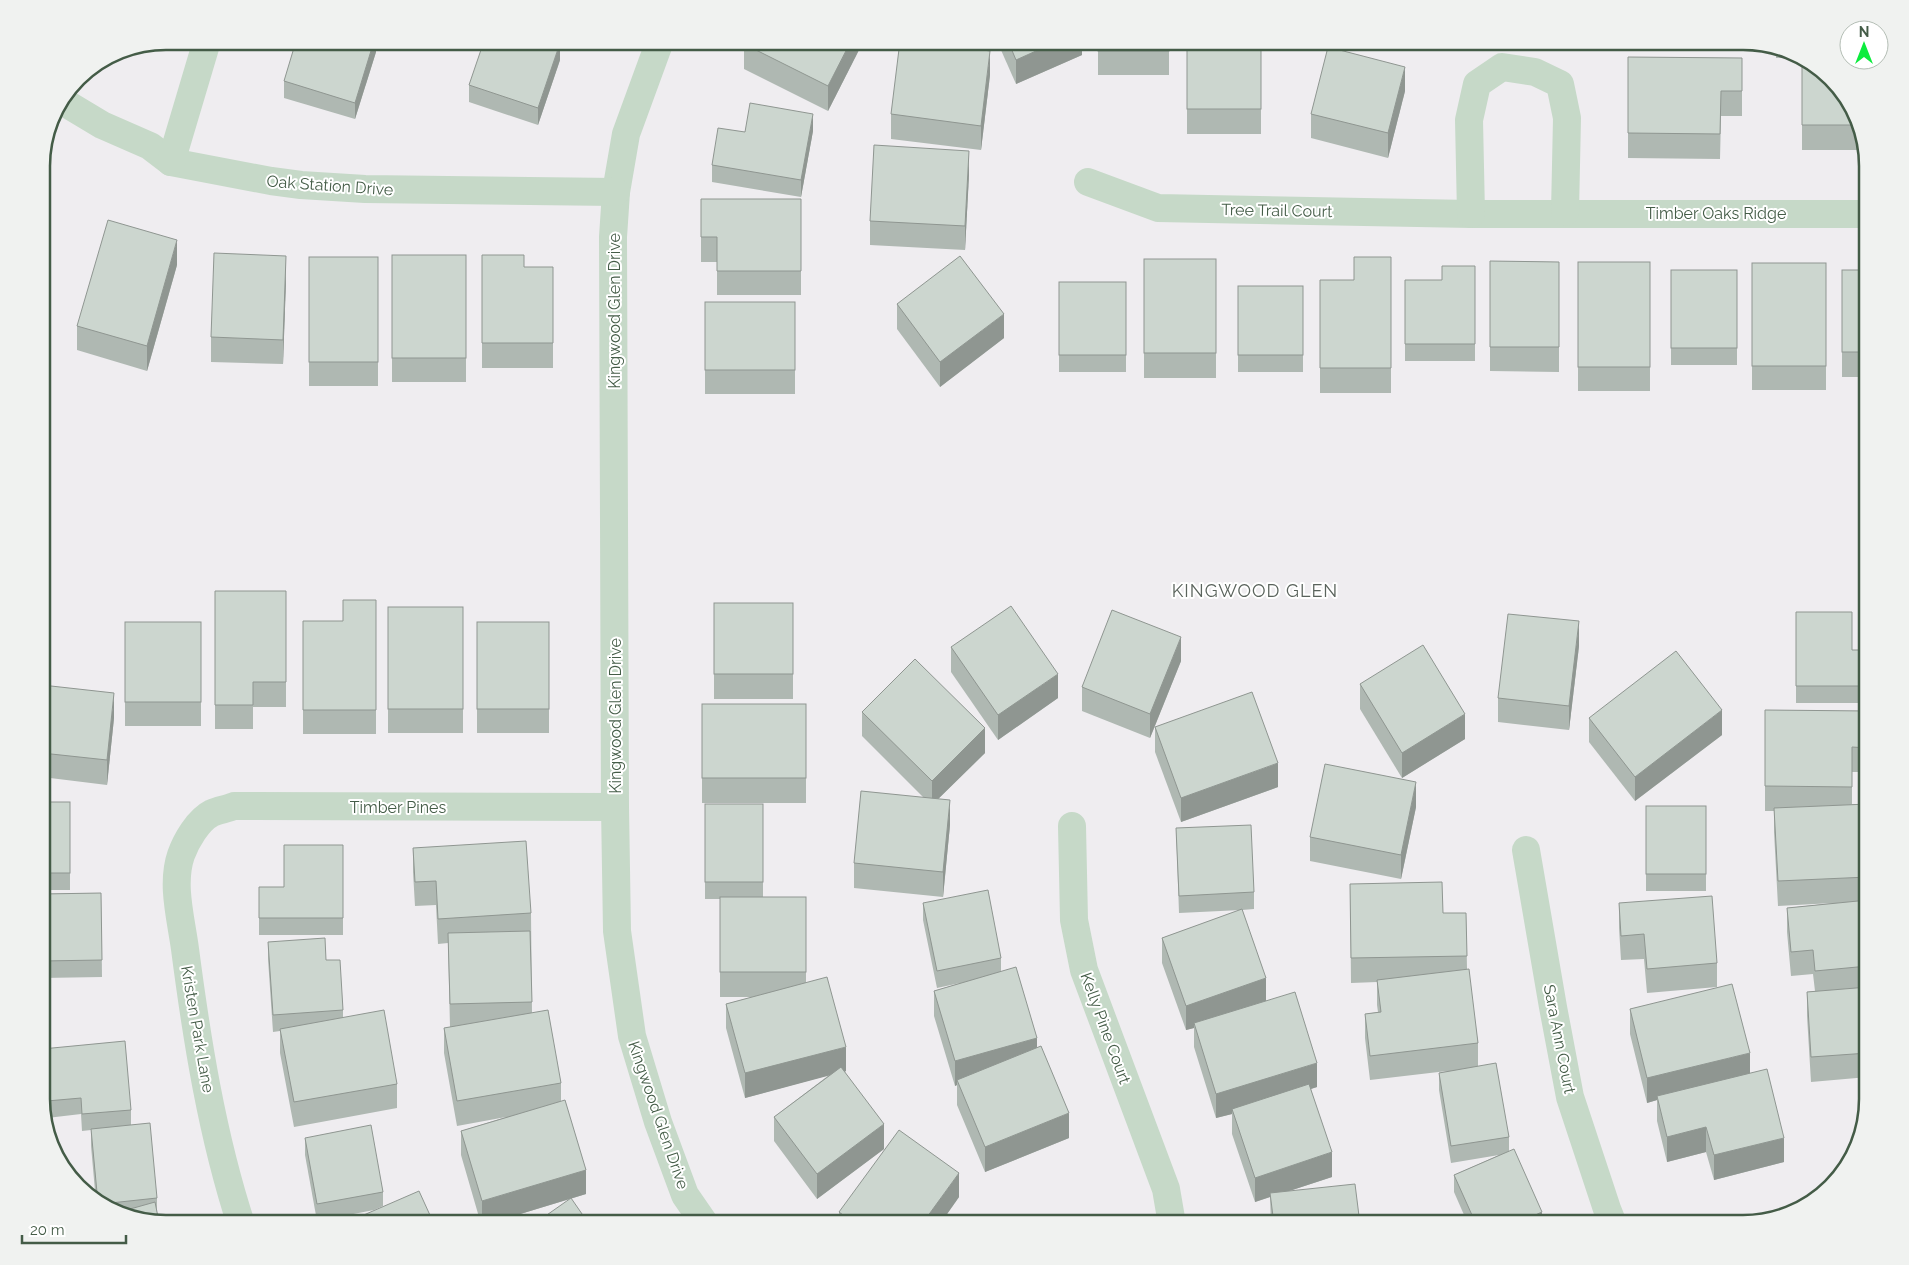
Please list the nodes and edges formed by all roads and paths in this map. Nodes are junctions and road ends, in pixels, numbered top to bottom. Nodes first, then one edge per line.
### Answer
1 (204, 50) edge
2 (657, 50) edge
3 (68, 105) edge
4 (171, 162) junction
5 (1088, 182) dead end
6 (616, 192) junction
7 (1564, 212) junction
8 (1471, 214) junction
9 (1859, 214) edge
10 (615, 807) junction
11 (1072, 826) dead end
12 (191, 833) joint
13 (1526, 850) dead end
14 (238, 1215) edge
15 (699, 1215) edge
16 (1170, 1215) edge
17 (1609, 1215) edge

1 - 4 street
2 - 6 street, Kingwood Glen Drive
3 - 4 street, Oak Station Drive
4 - 6 street, Oak Station Drive
5 - 8 street, Tree Trail Court
6 - 10 street, Kingwood Glen Drive
7 - 8 street, Tree Trail Court
7 - 8 street
7 - 9 street, Timber Oaks Ridge
10 - 12 street, Timber Pines
10 - 15 street, Kingwood Glen Drive
11 - 16 street, Kelly Pine Court
12 - 14 street, Kristen Park Lane
13 - 17 street, Sara Ann Court

